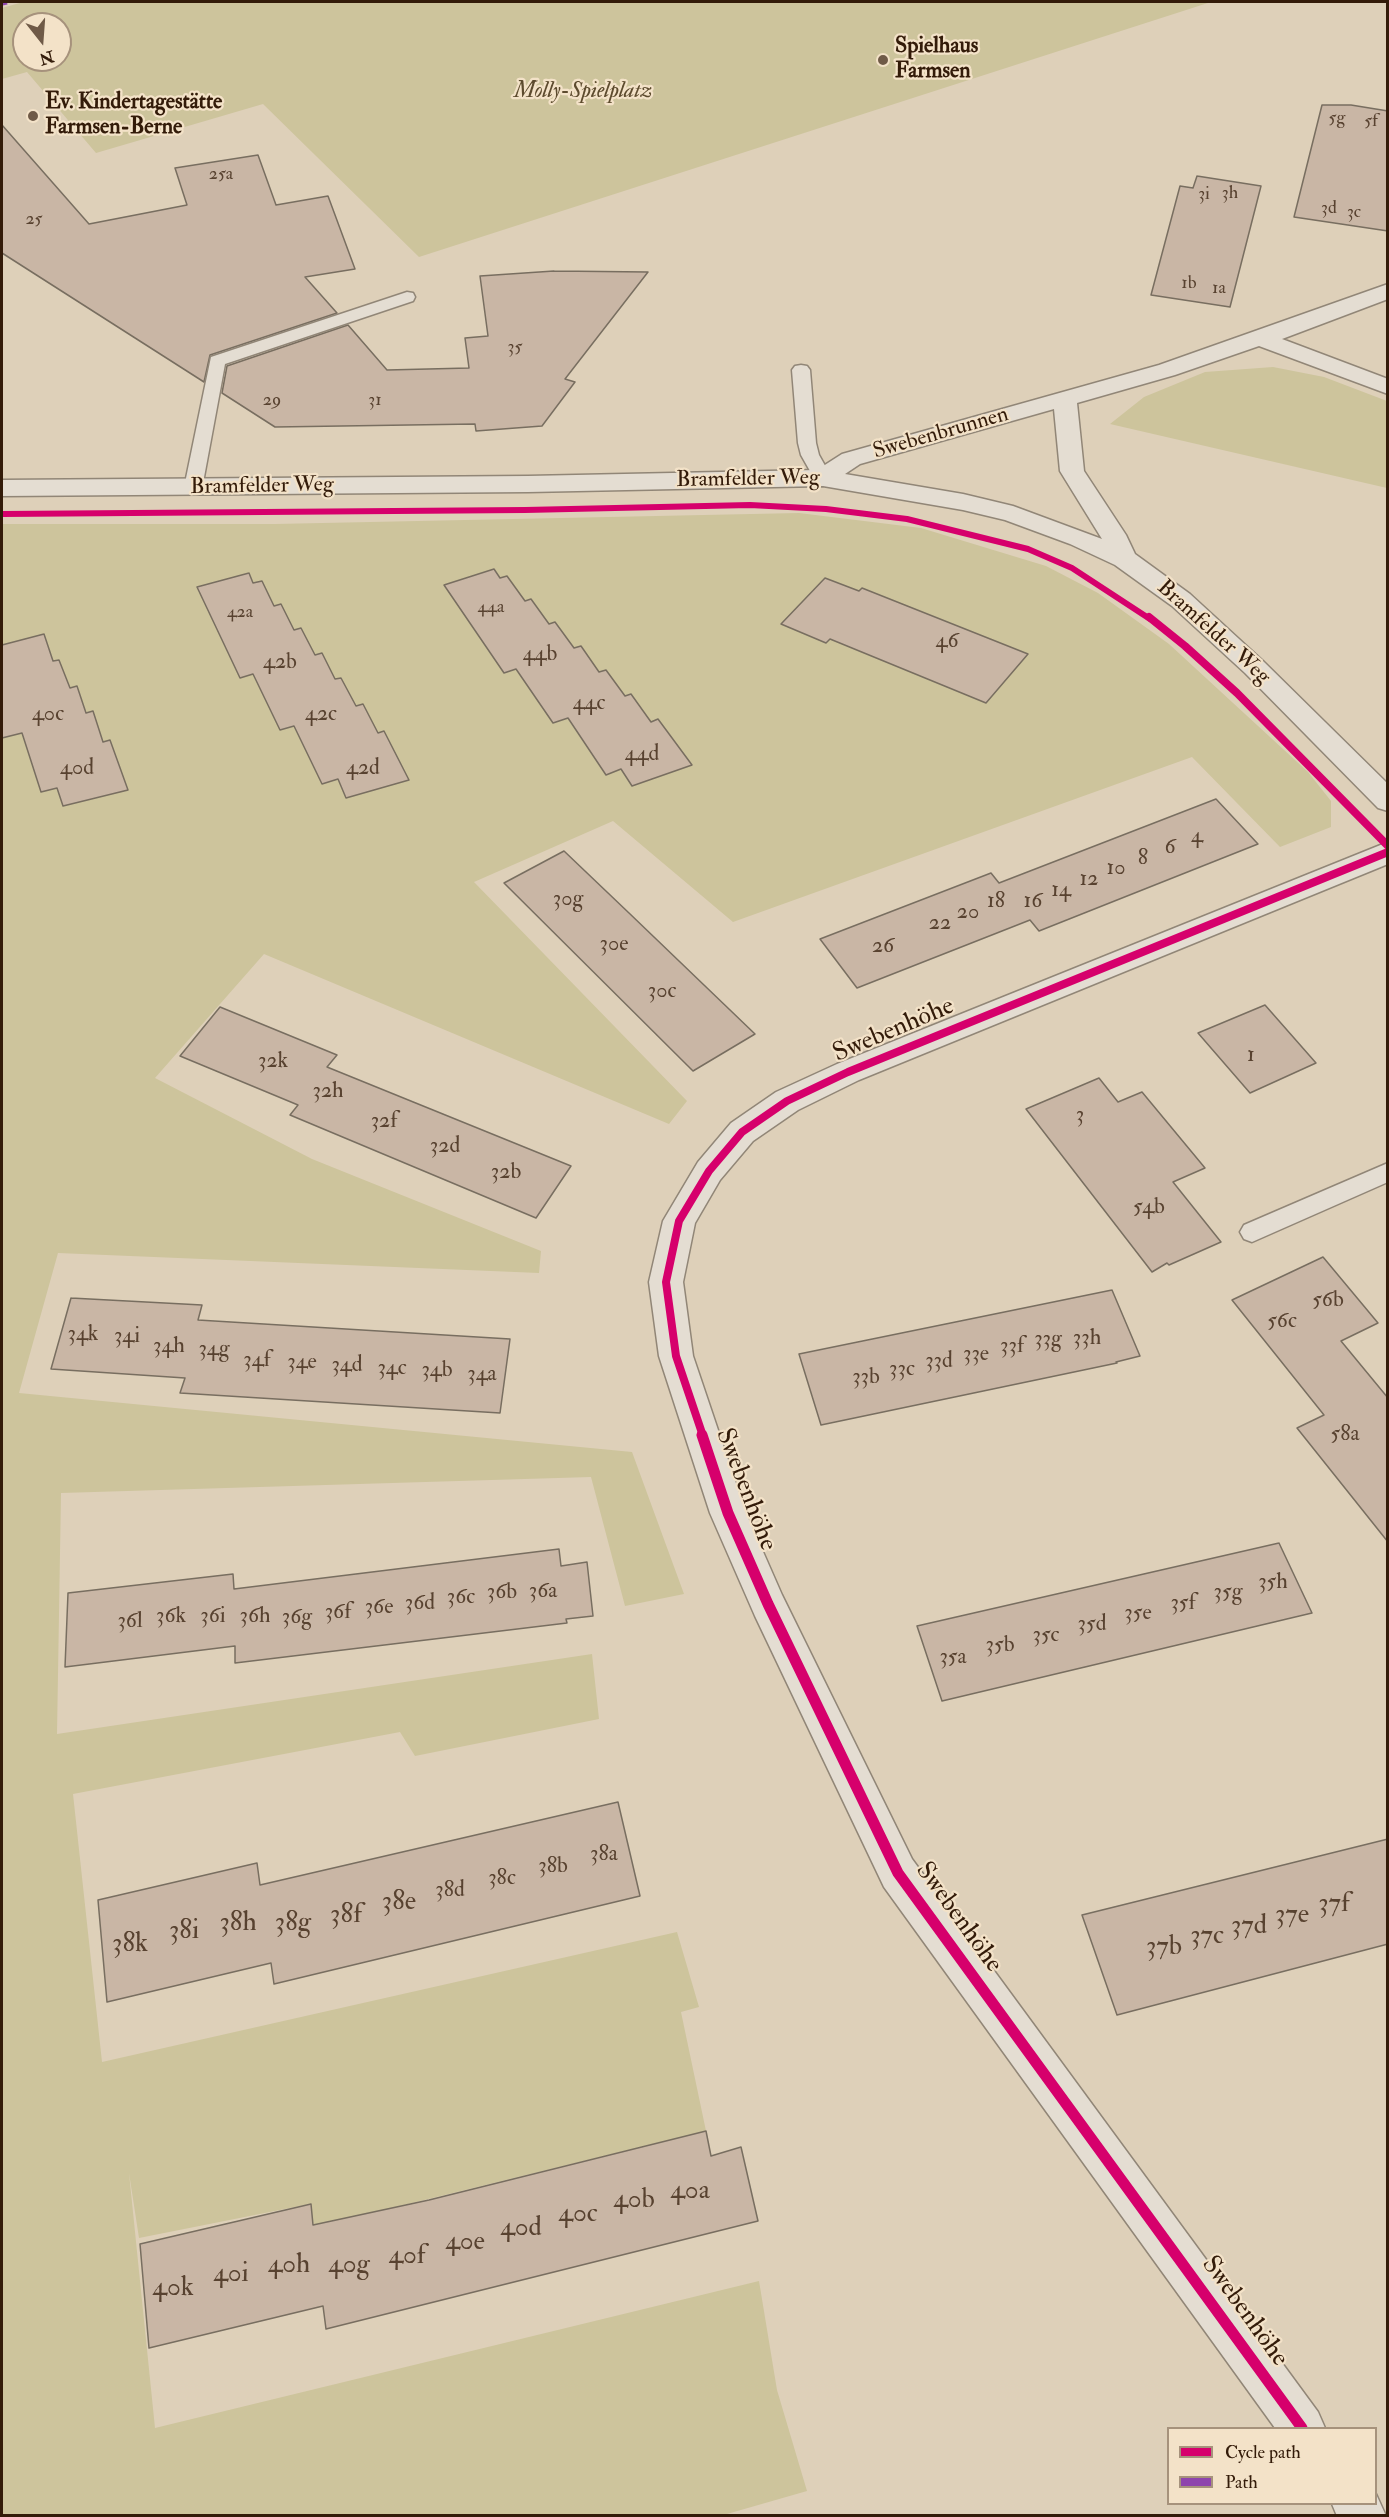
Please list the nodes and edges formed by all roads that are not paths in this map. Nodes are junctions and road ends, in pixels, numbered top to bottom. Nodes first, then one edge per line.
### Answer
1 (1388, 291) edge
2 (407, 297) dead end
3 (1261, 339) junction
4 (801, 370) dead end
5 (1388, 387) edge
6 (1065, 400) junction
7 (823, 478) junction
8 (2, 488) edge
9 (193, 488) junction
10 (1124, 559) junction
11 (1388, 801) edge
12 (1388, 852) edge
13 (1388, 1172) edge
14 (1252, 1232) dead end
15 (1301, 2427) edge

1 - 3 street, Swebenbrunnen
2 - 9 lane
3 - 5 street
3 - 6 street, Swebenbrunnen
4 - 7 lane
6 - 7 street, Swebenbrunnen
6 - 10 street
7 - 9 street, Bramfelder Weg
7 - 10 street, Bramfelder Weg
8 - 9 street, Bramfelder Weg
10 - 11 street, Bramfelder Weg
12 - 15 street, Swebenhöhe
13 - 14 lane

